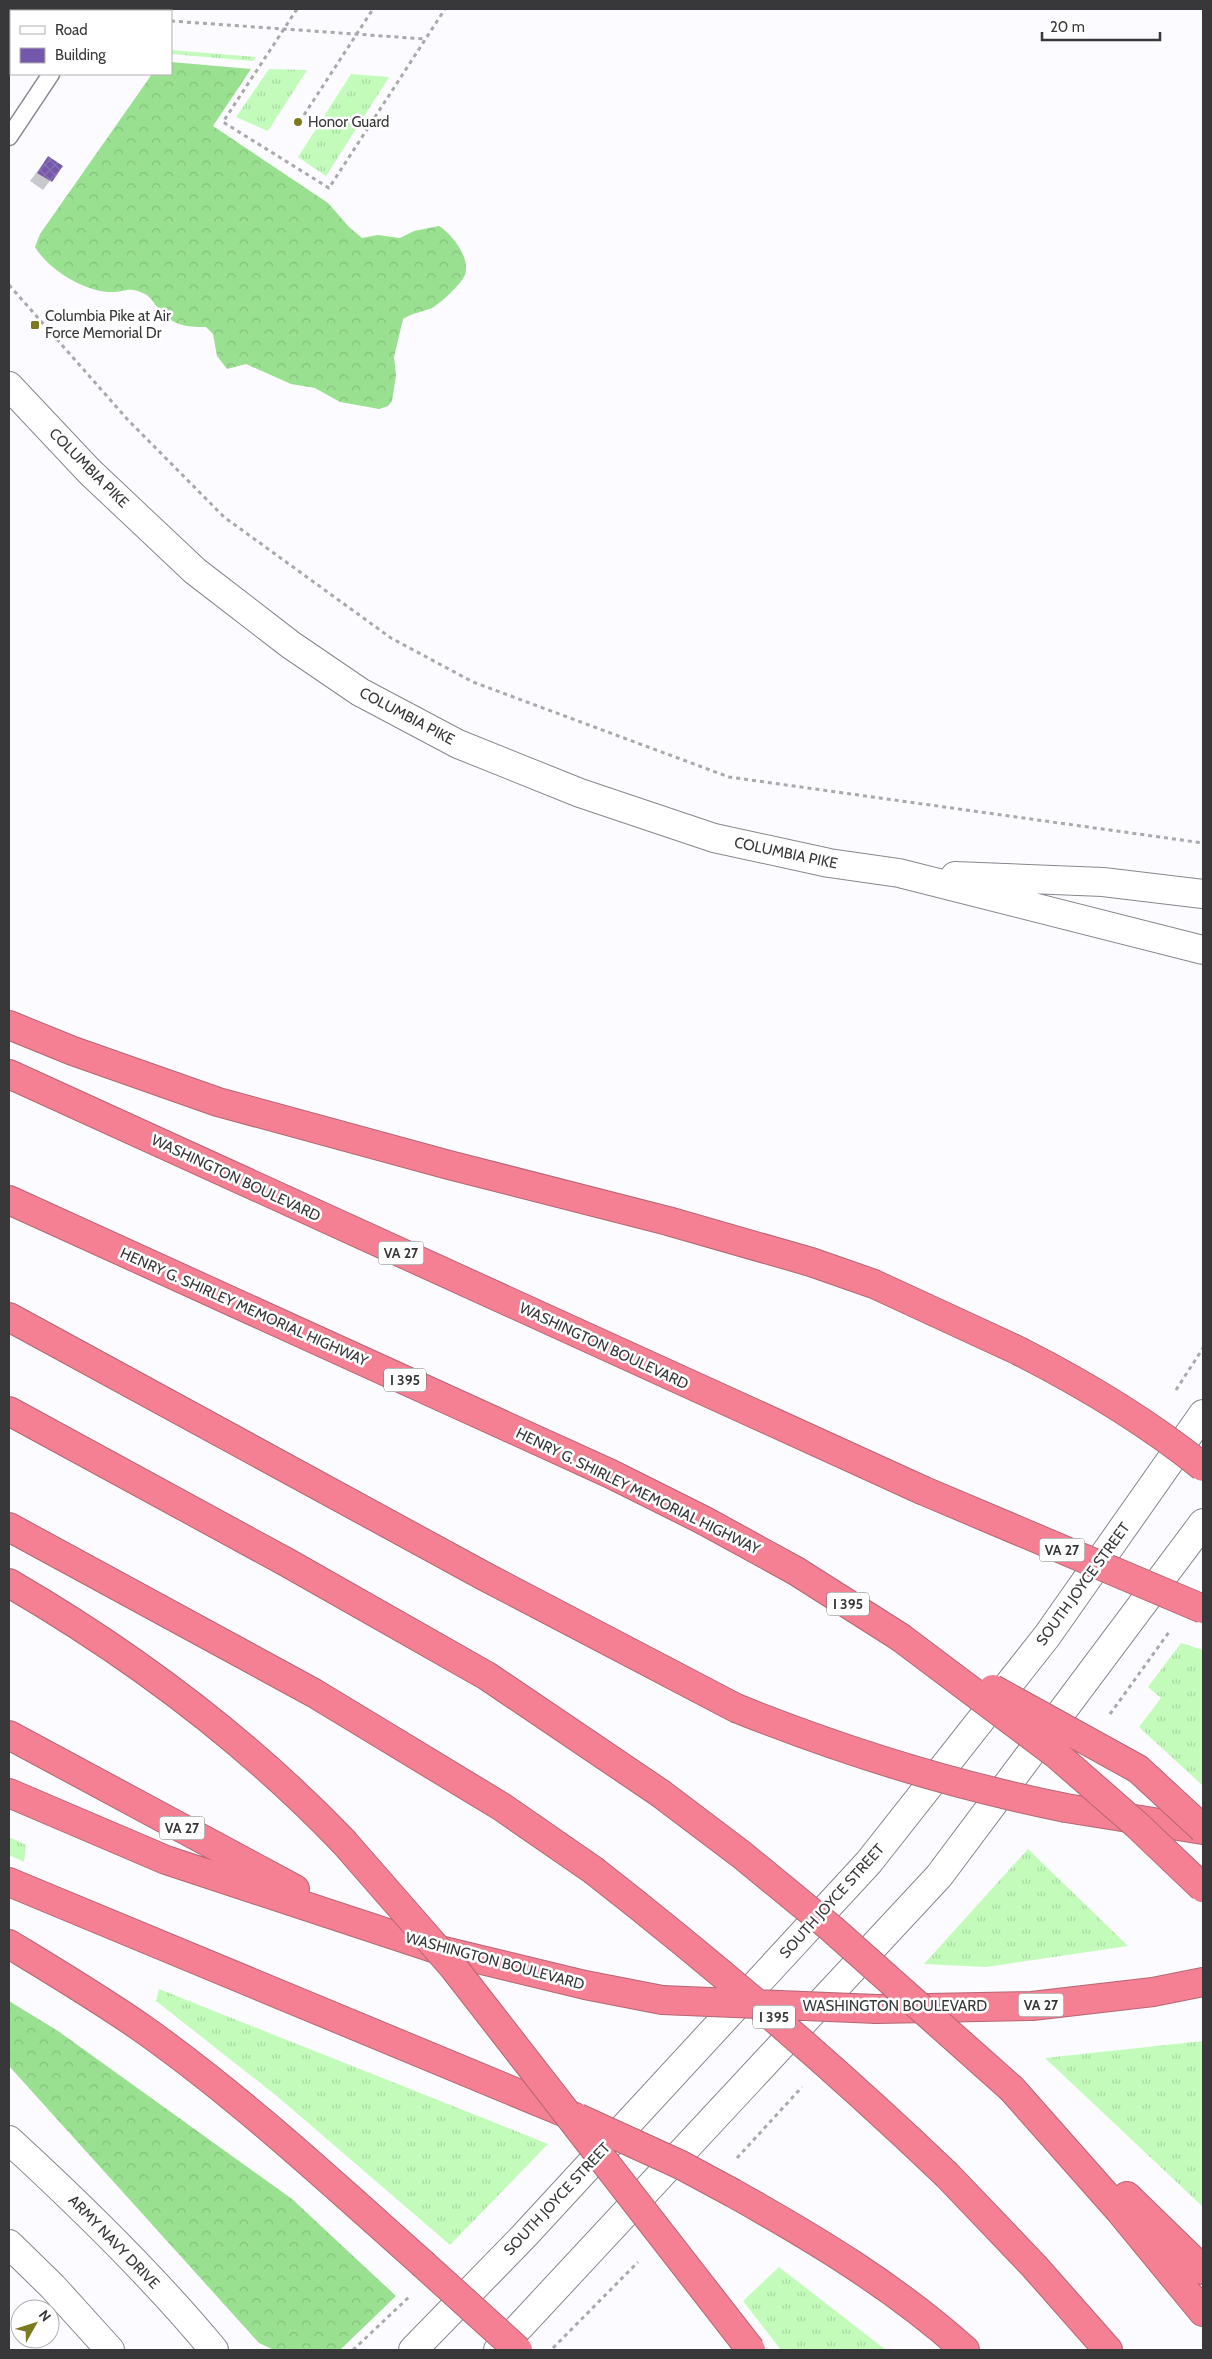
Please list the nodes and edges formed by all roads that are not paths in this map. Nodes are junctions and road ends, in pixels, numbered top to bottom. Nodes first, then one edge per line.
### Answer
1 (50, 75) edge
2 (9, 137) edge
3 (9, 386) edge
4 (899, 873) junction
5 (1203, 894) edge
6 (1203, 950) edge
7 (9, 1024) edge
8 (9, 1074) edge
9 (9, 1200) edge
10 (9, 1316) edge
11 (9, 1411) edge
12 (1203, 1414) edge
13 (1203, 1467) edge
14 (1203, 1523) edge
15 (9, 1527) edge
16 (9, 1583) edge
17 (1203, 1609) edge
18 (900, 1637) junction
19 (9, 1735) edge
20 (9, 1792) edge
21 (1203, 1829) edge
22 (9, 1882) edge
23 (1203, 1888) edge
24 (356, 1922) junction
25 (9, 1944) edge
26 (1203, 1982) edge
27 (1012, 2089) junction
28 (9, 2140) edge
29 (9, 2244) edge
30 (1203, 2270) edge
31 (1203, 2312) edge
32 (110, 2350) edge
33 (214, 2350) edge
34 (413, 2350) edge
35 (498, 2350) edge
36 (518, 2350) edge
37 (751, 2350) edge
38 (965, 2350) edge
39 (1108, 2350) edge

1 - 2 lane
3 - 4 main road, COLUMBIA PIKE
4 - 5 main road, COLUMBIA PIKE
4 - 6 main road, COLUMBIA PIKE
7 - 13 highway, bridge
8 - 17 highway, WASHINGTON BOULEVARD / VA 27, bridge
9 - 18 highway, HENRY G. SHIRLEY MEMORIAL HIGHWAY / I 395
10 - 21 highway, bridge
11 - 27 highway, bridge
12 - 34 main road, SOUTH JOYCE STREET
14 - 35 main road
15 - 39 highway, I 395, bridge
16 - 37 highway, bridge
18 - 21 highway, bridge
18 - 23 highway, HENRY G. SHIRLEY MEMORIAL HIGHWAY / I 395, bridge
19 - 24 highway, VA 27
20 - 24 highway
22 - 38 highway, bridge
24 - 26 highway, WASHINGTON BOULEVARD / VA 27, bridge
25 - 36 highway, bridge
27 - 30 highway
27 - 31 highway
28 - 33 main road, ARMY NAVY DRIVE
29 - 32 main road

